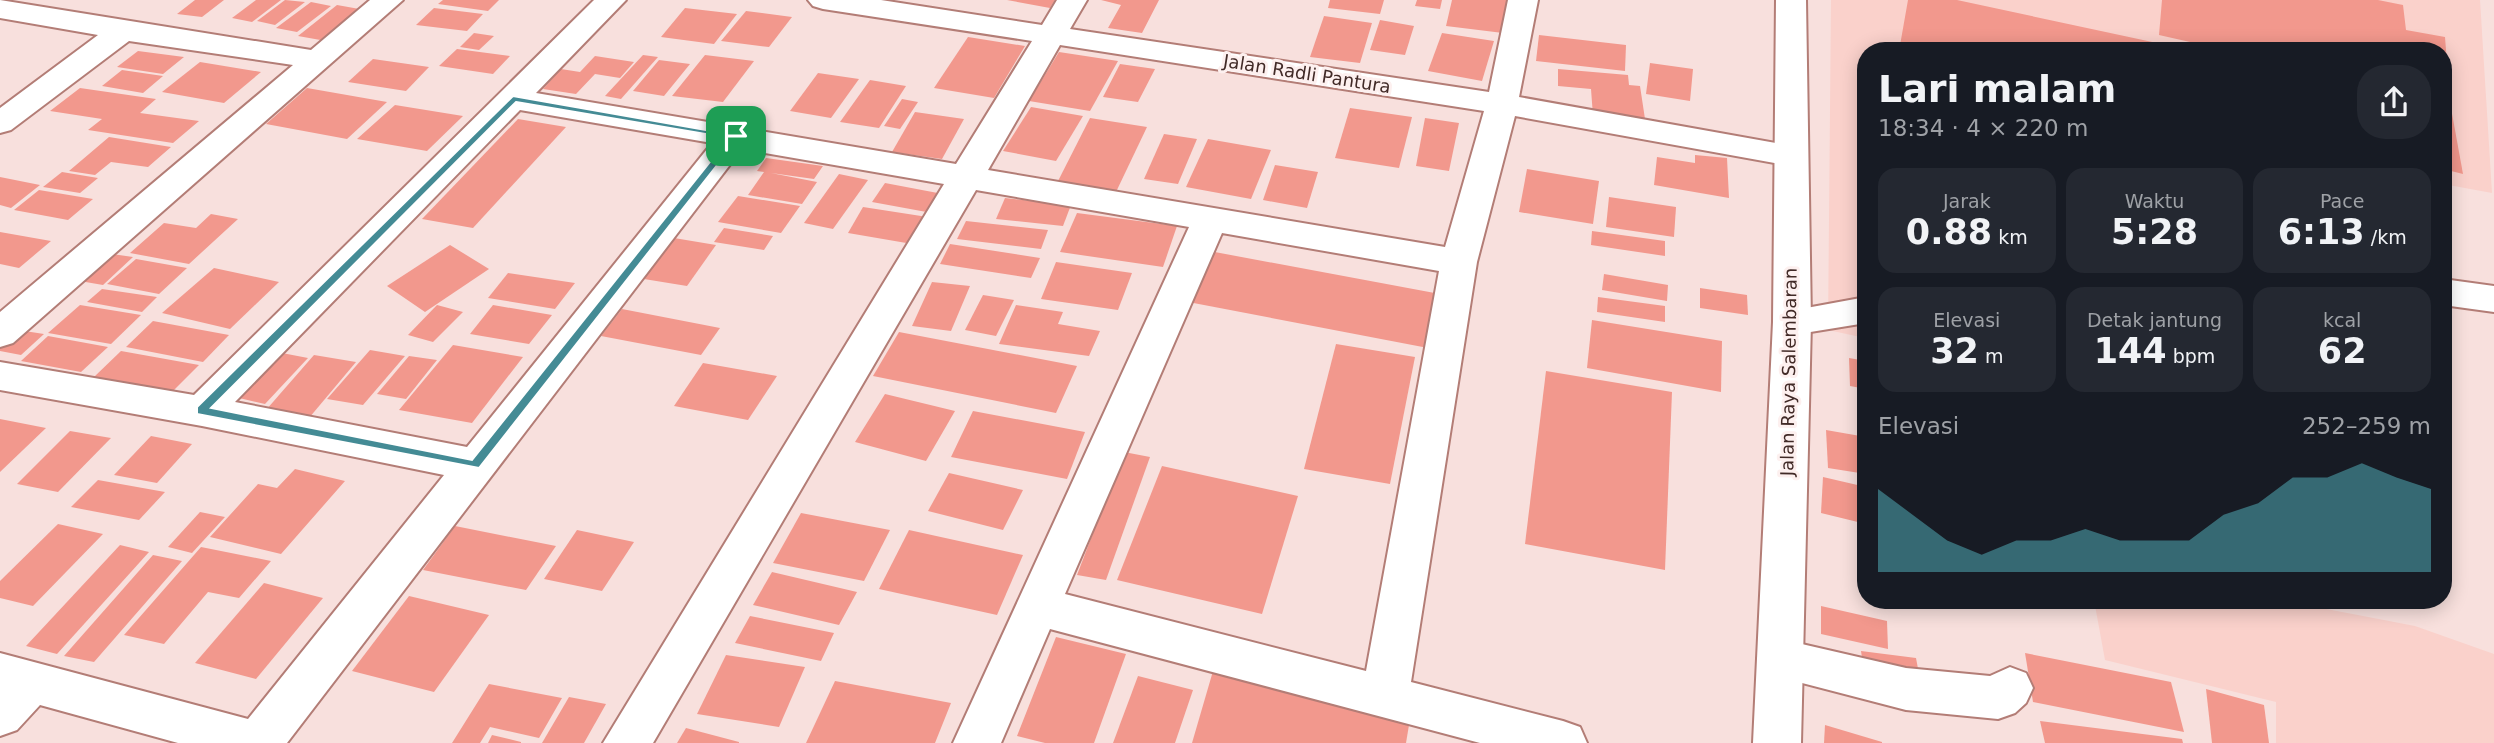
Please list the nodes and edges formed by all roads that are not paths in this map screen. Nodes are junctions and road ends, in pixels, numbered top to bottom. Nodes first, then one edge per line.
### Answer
1 (388, 0) edge
2 (611, 0) edge
3 (822, 0) edge
4 (1072, 0) edge
5 (1522, 0) edge
6 (1791, 0) edge
7 (0, 9) edge
8 (123, 31) junction
9 (1051, 35) junction
10 (318, 60) junction
11 (513, 99) junction
12 (1502, 104) junction
13 (0, 123) edge
14 (736, 136) junction
15 (1791, 155) junction
16 (965, 178) junction
17 (1211, 217) junction
18 (1459, 262) junction
19 (2452, 293) edge
20 (2494, 299) edge
21 (1857, 311) edge
22 (1792, 322) junction
23 (0, 333) edge
24 (0, 376) edge
25 (202, 411) junction
26 (474, 465) junction
27 (1036, 606) junction
28 (1780, 659) junction
29 (16, 677) edge
30 (2010, 688) dead end
31 (1385, 697) junction
32 (0, 715) edge
33 (258, 743) edge
34 (627, 743) edge
35 (976, 743) edge
36 (1563, 743) edge
37 (1777, 743) edge

1 - 10 street
2 - 11 street
3 - 9 street, Jalan Radli Pantura
4 - 9 street
5 - 12 street
6 - 15 street, Jalan Raya Salembaran
7 - 8 street
8 - 10 street
8 - 13 street
9 - 12 street, Jalan Radli Pantura
9 - 16 street
10 - 23 street
11 - 14 street
11 - 25 street
12 - 15 street, Jalan Radli Pantura
12 - 18 street
14 - 16 street
14 - 26 street
15 - 22 street, Jalan Raya Salembaran
16 - 17 street
16 - 34 street
17 - 18 street
17 - 27 street
18 - 31 street
19 - 20 street
21 - 22 street
22 - 28 street, Jalan Raya Salembaran
24 - 25 street
25 - 26 street
26 - 33 street
27 - 31 street
27 - 35 street
28 - 30 street
28 - 37 street, Jalan Raya Salembaran
29 - 32 street
29 - 33 street
31 - 36 street

